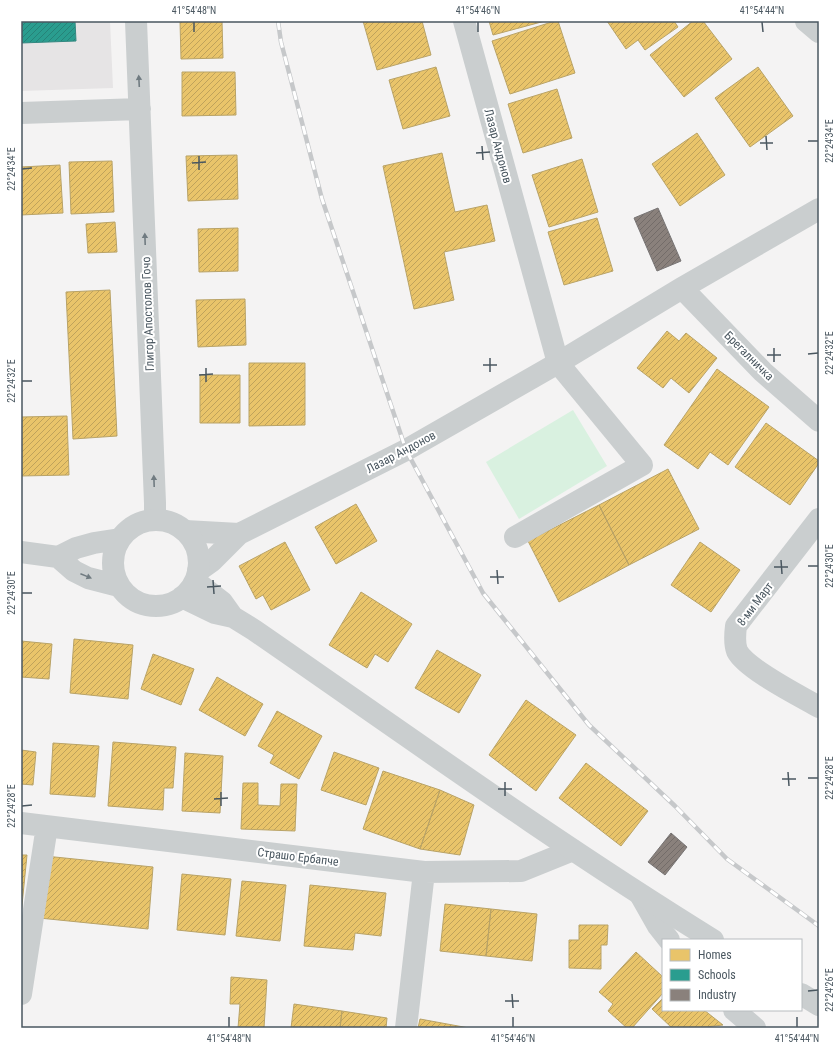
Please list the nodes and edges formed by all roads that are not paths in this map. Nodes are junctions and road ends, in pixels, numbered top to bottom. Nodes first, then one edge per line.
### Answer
1 (136, 21) edge
2 (464, 21) edge
3 (806, 21) edge
4 (819, 32) edge
5 (140, 109) junction
6 (21, 113) edge
7 (819, 209) edge
8 (682, 288) junction
9 (558, 363) junction
10 (819, 421) edge
11 (819, 519) edge
12 (155, 520) junction
13 (185, 531) junction
14 (239, 534) junction
15 (515, 537) dead end
16 (120, 539) junction
17 (21, 552) edge
18 (58, 557) junction
19 (192, 583) junction
20 (119, 586) junction
21 (819, 707) edge
22 (21, 823) edge
23 (47, 826) junction
24 (573, 850) junction
25 (424, 872) junction
26 (642, 896) junction
27 (668, 939) edge
28 (712, 939) edge
29 (21, 994) edge
30 (802, 995) edge
31 (819, 1005) edge
32 (735, 1011) edge
33 (406, 1028) edge
34 (755, 1028) edge

5 -> 1 street, Глигор Апостолов Гочо
2 - 9 street, Лазар Андонов
3 - 4 street
5 - 6 street
12 -> 5 street, Глигор Апостолов Гочо
7 - 8 street, Лазар Андонов
8 - 9 street, Лазар Андонов
8 - 10 street, Брегалничка
9 - 14 street, Лазар Андонов
9 - 15 street, Лазар Андонов
11 - 21 street, 8-ми Март
12 - 13 street
12 - 16 street
13 - 14 street, Лазар Андонов
13 - 19 street
14 - 19 street, Лазар Андонов
16 - 18 street
16 - 20 street
17 - 18 street
18 -> 20 street
19 - 20 street
19 - 24 street
22 - 23 street, Страшо Ербапче
23 - 25 street, Страшо Ербапче
23 - 29 street
24 - 25 street, Страшо Ербапче
24 - 26 street
25 - 33 street
26 - 27 street
26 - 28 street
30 - 31 street
32 - 34 street

